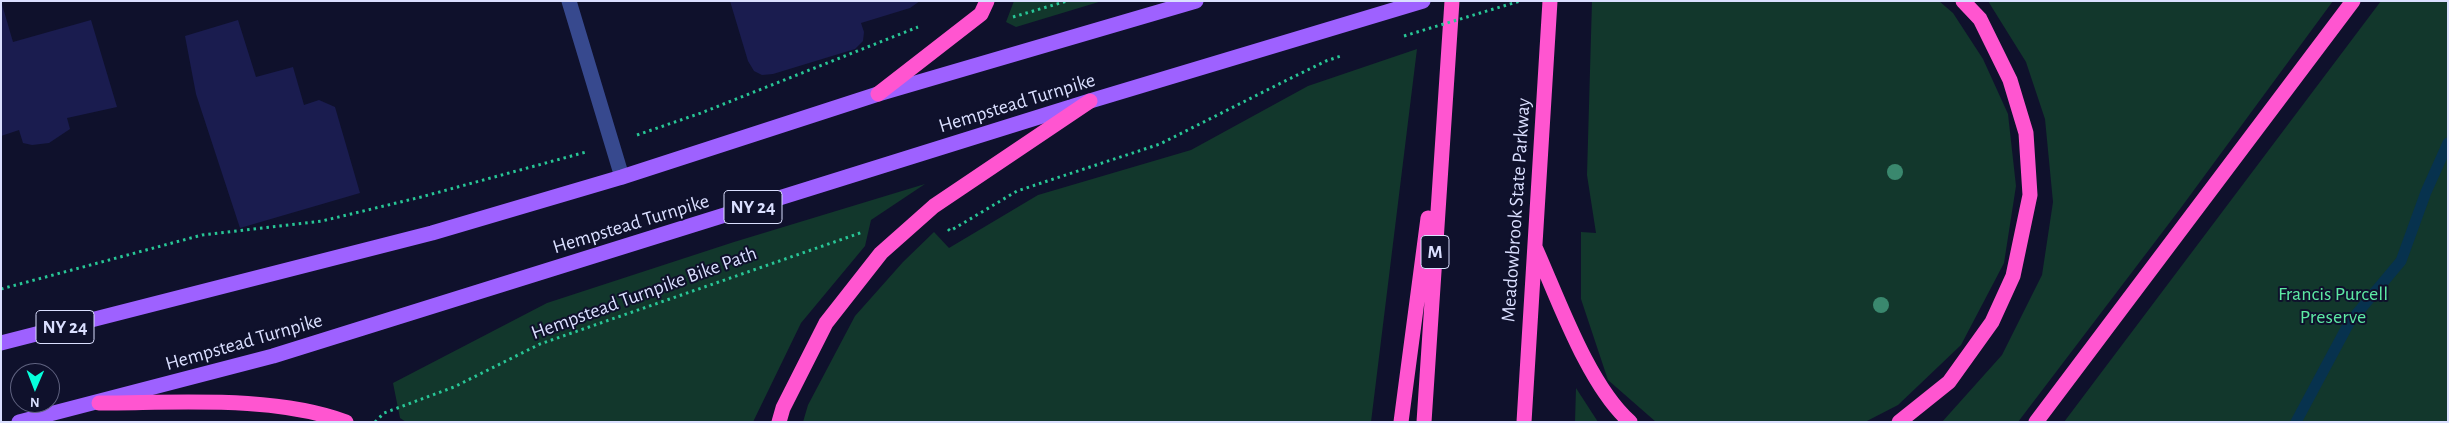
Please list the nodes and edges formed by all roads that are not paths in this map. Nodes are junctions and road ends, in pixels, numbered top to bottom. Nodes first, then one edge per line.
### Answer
1 (570, 1) edge
2 (987, 1) edge
3 (1196, 1) edge
4 (1422, 1) edge
5 (1452, 1) edge
6 (1550, 1) edge
7 (1963, 1) edge
8 (2353, 1) edge
9 (1446, 83) junction
10 (878, 94) junction
11 (1090, 101) junction
12 (622, 177) junction
13 (1534, 245) junction
14 (1, 344) edge
15 (99, 403) junction
16 (20, 422) edge
17 (346, 422) edge
18 (779, 422) edge
19 (1401, 422) edge
20 (1424, 422) edge
21 (1524, 422) edge
22 (1630, 422) edge
23 (1899, 422) edge
24 (2036, 422) edge

1 - 12 lane
2 - 10 highway
3 - 10 main road, NY 24
4 - 11 main road, Hempstead Turnpike / NY 24
5 - 9 highway, M
6 - 13 highway, Meadowbrook State Parkway
7 - 23 highway
8 - 24 highway
9 - 19 highway
9 - 20 highway, M
10 - 12 main road, NY 24
11 - 15 main road, Hempstead Turnpike / NY 24
11 - 18 highway
12 - 14 main road, NY 24
13 - 21 highway, Meadowbrook State Parkway
13 - 22 highway
15 - 16 main road, Hempstead Turnpike / NY 24
15 - 17 highway

